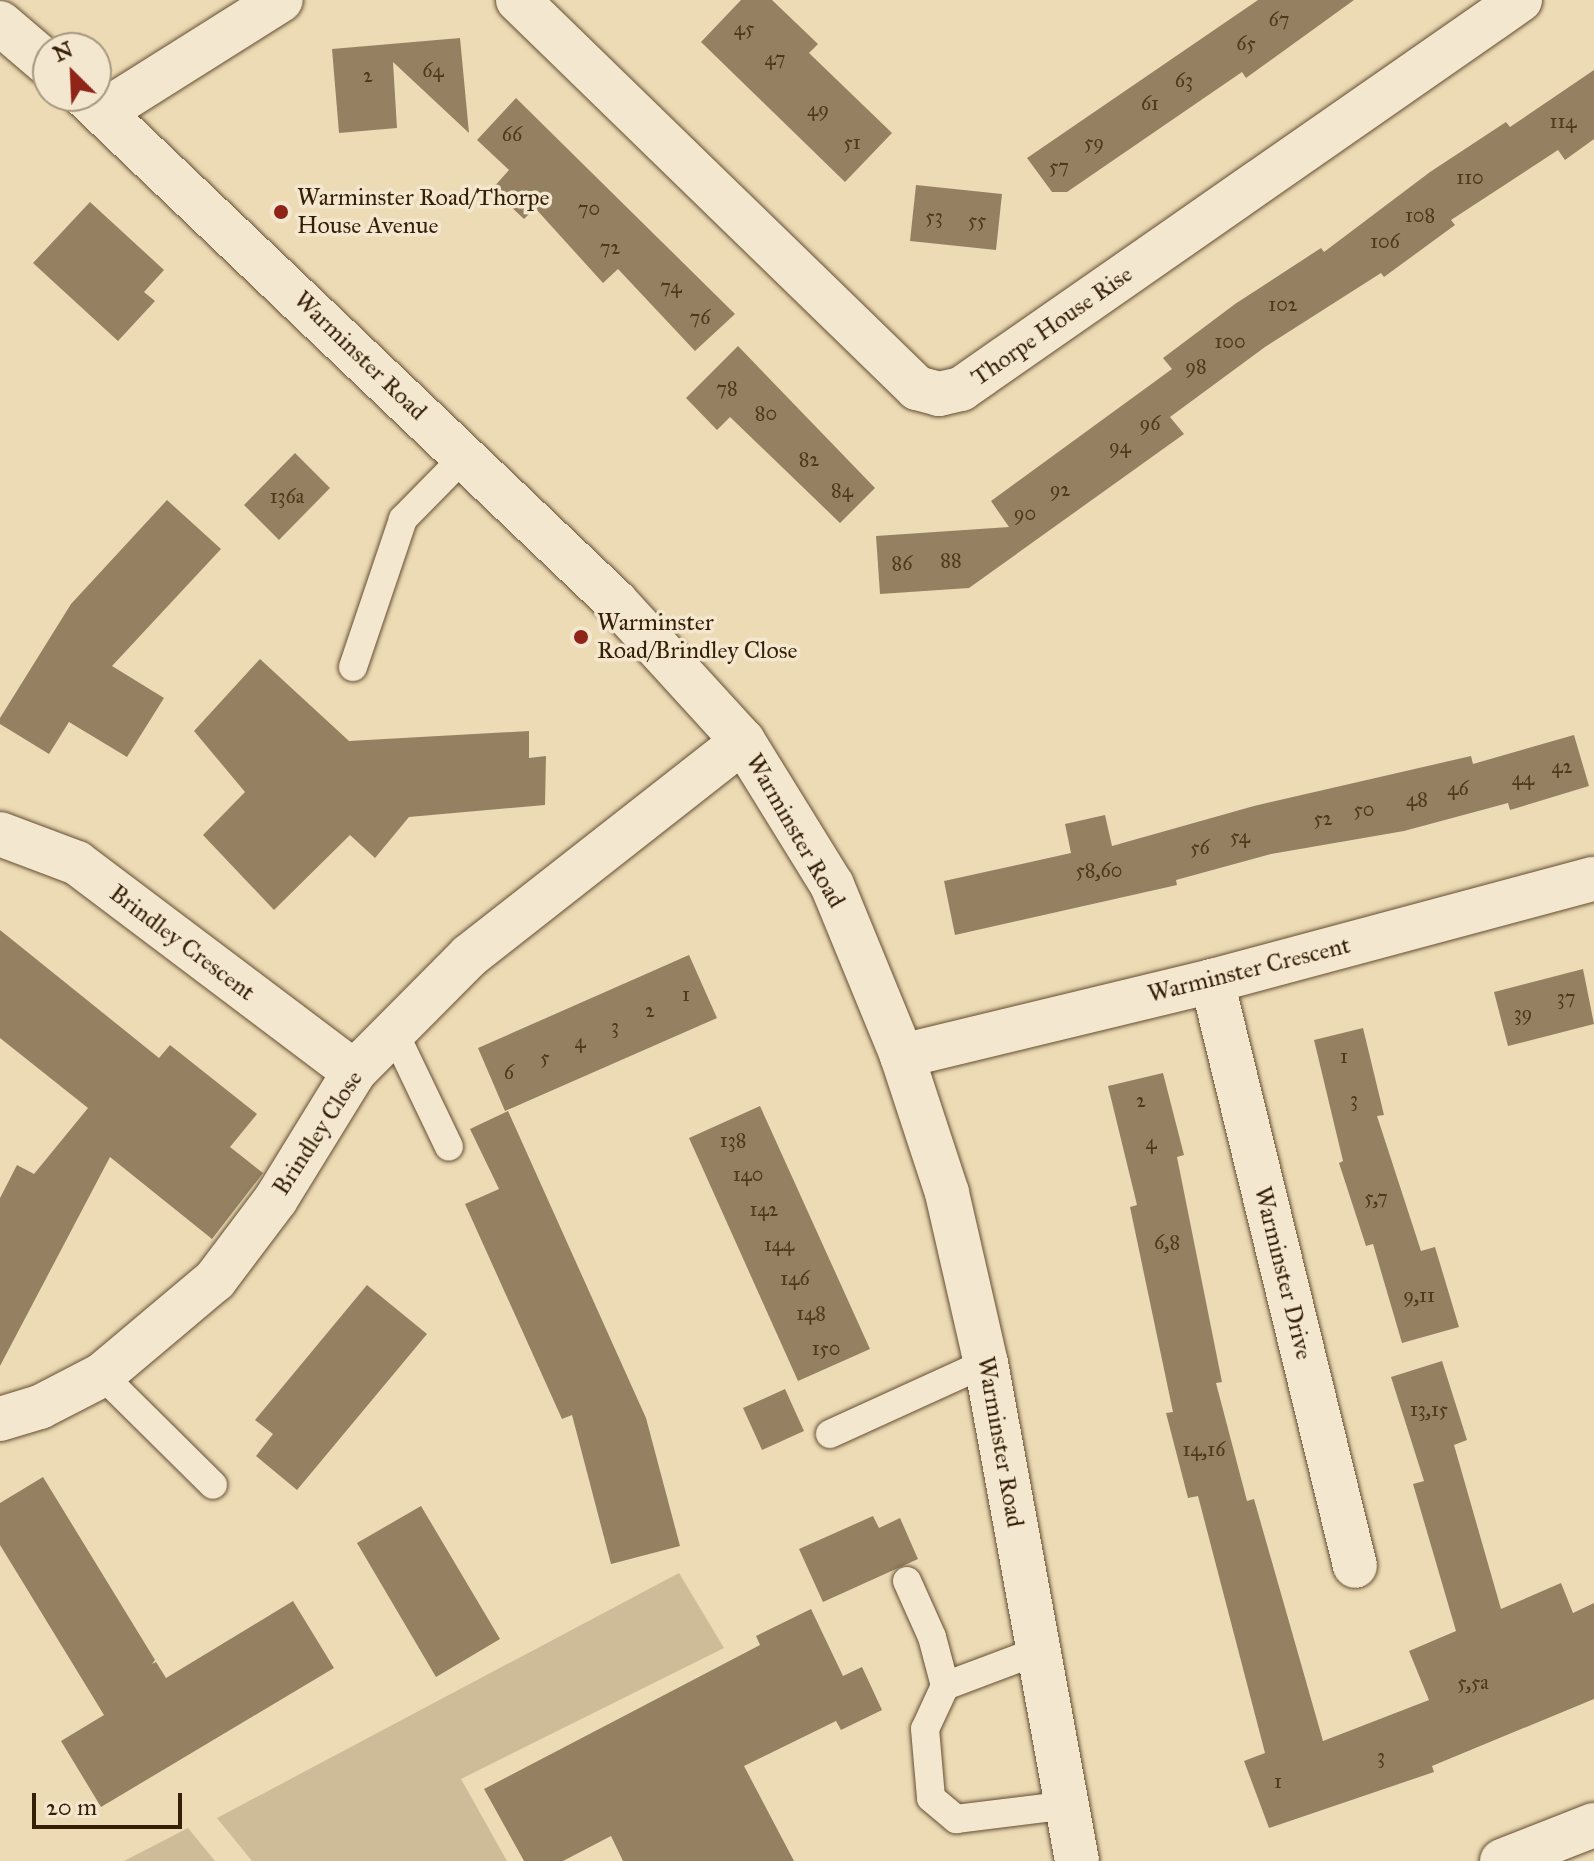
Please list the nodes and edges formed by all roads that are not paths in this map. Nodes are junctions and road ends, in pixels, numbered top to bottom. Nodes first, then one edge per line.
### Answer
1 (281, 0) edge
2 (518, 0) edge
3 (1520, 0) edge
4 (0, 23) edge
5 (32, 50) edge
6 (112, 94) edge
7 (102, 112) edge
8 (465, 456) junction
9 (353, 667) dead end
10 (743, 741) junction
11 (0, 834) edge
12 (1594, 879) edge
13 (1212, 981) junction
14 (394, 1032) junction
15 (902, 1056) junction
16 (354, 1072) junction
17 (449, 1147) dead end
18 (986, 1363) junction
19 (102, 1375) junction
20 (0, 1419) edge
21 (830, 1434) dead end
22 (213, 1485) dead end
23 (1355, 1566) dead end
24 (907, 1581) dead end
25 (1038, 1651) junction
26 (945, 1686) junction
27 (1068, 1805) junction
28 (1594, 1825) edge
29 (1077, 1861) edge
30 (1502, 1861) edge

1 - 6 street
2 - 3 street, Thorpe House Rise
4 - 5 street
7 - 8 street, Warminster Road
8 - 9 lane
8 - 10 street, Warminster Road
10 - 14 street, Brindley Close
10 - 15 street, Warminster Road
11 - 16 street, Brindley Crescent
12 - 13 street, Warminster Crescent
13 - 15 street, Warminster Crescent
13 - 23 street, Warminster Drive
14 - 16 street, Brindley Close
14 - 17 lane
15 - 18 street, Warminster Road
16 - 19 street, Brindley Close
18 - 21 lane
18 - 25 street, Warminster Road
19 - 20 street, Brindley Close
19 - 22 lane
24 - 26 lane
25 - 26 lane
25 - 27 street, Warminster Road
26 - 27 lane
27 - 29 street, Warminster Road
28 - 30 street

